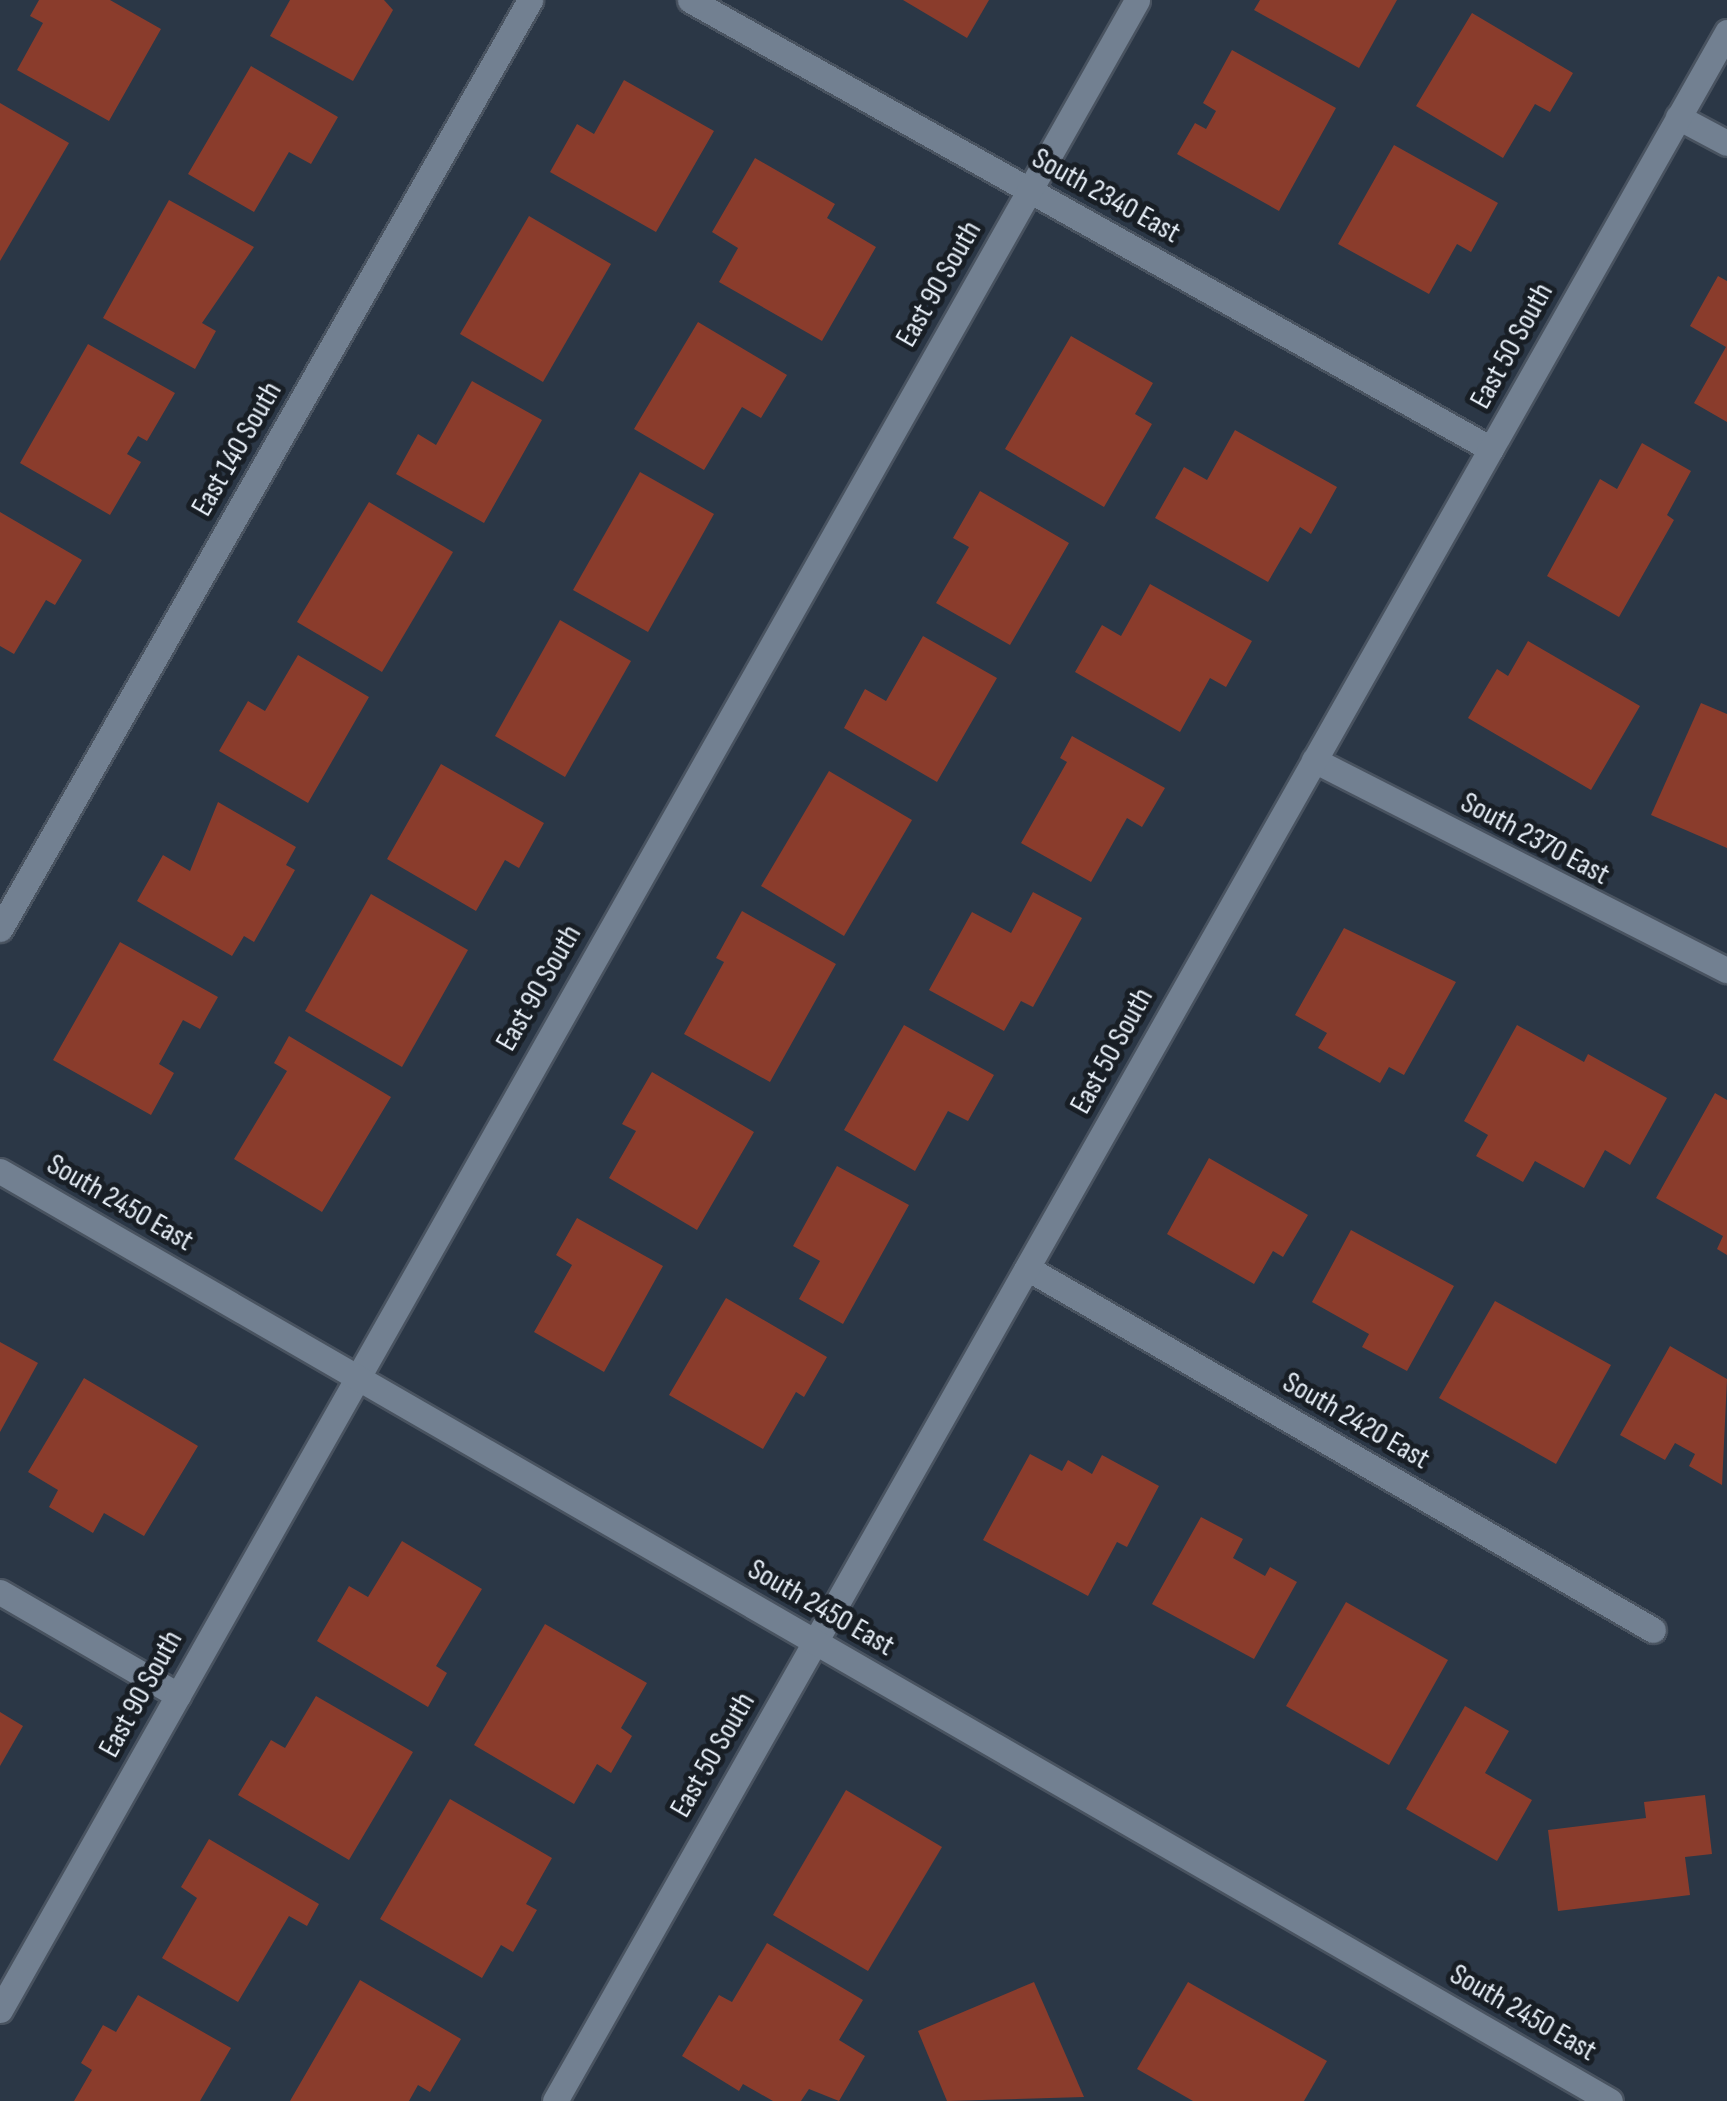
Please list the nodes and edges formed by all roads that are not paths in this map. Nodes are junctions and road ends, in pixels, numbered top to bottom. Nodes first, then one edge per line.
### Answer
1 (530, 0) edge
2 (690, 0) edge
3 (1137, 0) edge
4 (1727, 32) edge
5 (1678, 117) junction
6 (1727, 143) edge
7 (1030, 191) junction
8 (1491, 449) junction
9 (1314, 760) junction
10 (0, 930) edge
11 (1727, 970) edge
12 (0, 1171) edge
13 (1027, 1268) junction
14 (356, 1376) junction
15 (0, 1592) edge
16 (1653, 1630) dead end
17 (815, 1642) junction
18 (178, 1695) junction
19 (0, 2010) edge
20 (554, 2101) edge
21 (1610, 2101) edge

1 - 10 street, East 140 South
2 - 7 street, South 2340 East
3 - 7 street, East 90 South
4 - 5 street, East 50 South
5 - 6 street
5 - 8 street, East 50 South
7 - 8 street, South 2340 East
7 - 14 street, East 90 South
8 - 9 street, East 50 South
9 - 11 street, South 2370 East
9 - 13 street, East 50 South
12 - 14 street, South 2450 East
13 - 16 street, South 2420 East
13 - 17 street, East 50 South
14 - 17 street, South 2450 East
14 - 18 street, East 90 South
15 - 18 street
17 - 20 street, East 50 South
17 - 21 street, South 2450 East
18 - 19 street, East 90 South

